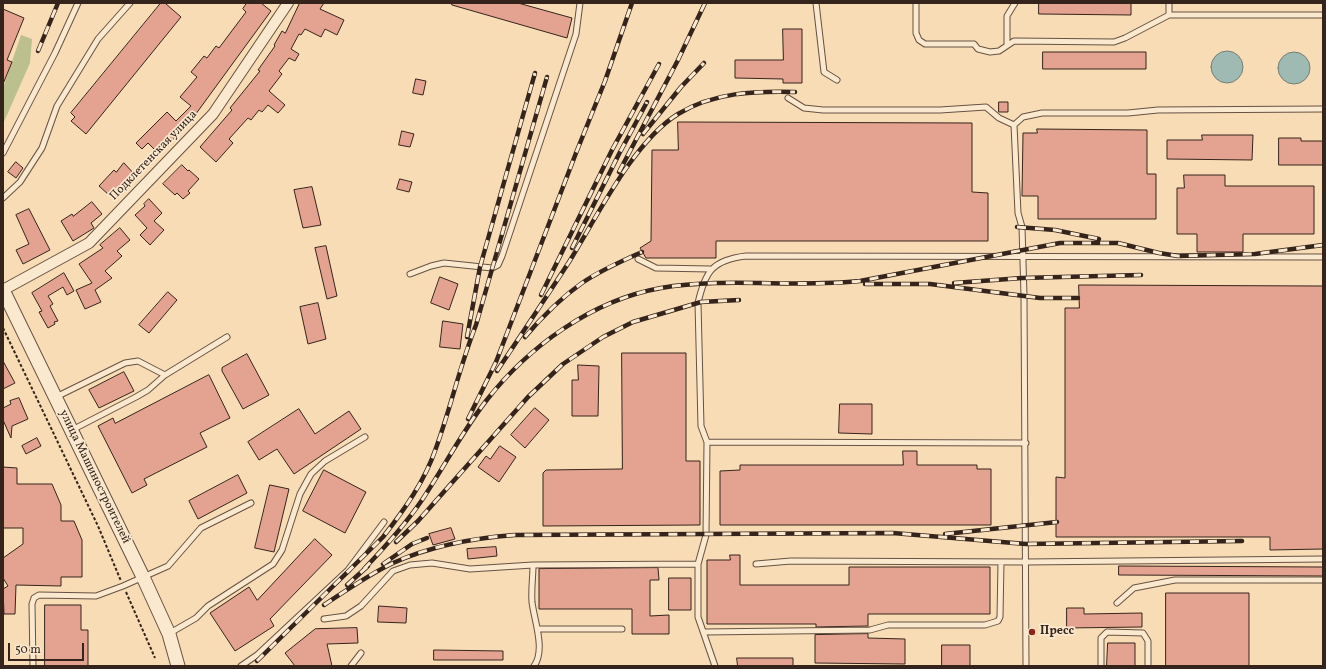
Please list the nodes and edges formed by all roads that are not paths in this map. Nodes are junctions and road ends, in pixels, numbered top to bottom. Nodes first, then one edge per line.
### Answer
1 (78, 3) edge
2 (130, 3) edge
3 (288, 3) edge
4 (580, 3) edge
5 (816, 3) edge
6 (916, 3) edge
7 (1015, 3) edge
8 (1169, 3) edge
9 (1168, 15) junction
10 (1323, 15) edge
11 (1007, 44) junction
12 (837, 80) dead end
13 (788, 98) dead end
14 (1323, 109) edge
15 (1014, 124) junction
16 (3, 153) edge
17 (3, 198) edge
18 (1022, 255) junction
19 (1323, 257) edge
20 (638, 259) dead end
21 (710, 269) junction
22 (410, 274) dead end
23 (3, 290) edge
24 (227, 337) dead end
25 (165, 375) junction
26 (55, 397) junction
27 (71, 430) junction
28 (365, 437) dead end
29 (707, 442) junction
30 (1026, 443) junction
31 (251, 503) dead end
32 (384, 522) dead end
33 (1323, 559) edge
34 (1001, 562) junction
35 (1026, 562) junction
36 (698, 564) junction
37 (756, 564) dead end
38 (533, 565) junction
39 (143, 577) junction
40 (1323, 580) edge
41 (1117, 603) dead end
42 (324, 619) dead end
43 (538, 629) junction
44 (622, 629) dead end
45 (704, 632) junction
46 (169, 634) junction
47 (361, 653) dead end
48 (33, 666) edge
49 (178, 666) edge
50 (241, 666) edge
51 (351, 666) edge
52 (534, 666) edge
53 (715, 666) edge
54 (1026, 666) edge
55 (1101, 666) edge
56 (1148, 666) edge

1 - 16 lane
2 - 17 lane
3 - 23 street, Подклетенская улица
4 - 22 lane
5 - 12 lane
6 - 11 lane
7 - 11 lane
8 - 9 lane
9 - 10 lane
9 - 11 lane
13 - 15 lane
14 - 15 lane
15 - 18 lane
18 - 19 lane
18 - 21 lane
18 - 30 lane
20 - 21 lane
21 - 29 lane
23 - 26 street, улица Машиностроителей
24 - 25 lane
25 - 26 lane
25 - 27 lane
26 - 27 street, улица Машиностроителей
27 - 39 street, улица Машиностроителей
28 - 46 lane
29 - 30 lane
29 - 36 lane
30 - 35 lane
31 - 39 lane
32 - 50 lane
33 - 35 lane
34 - 35 lane
34 - 37 lane
34 - 45 lane
35 - 54 lane
36 - 38 lane
36 - 45 lane
38 - 42 lane
38 - 43 lane
39 - 46 street, улица Машиностроителей
39 - 48 lane
40 - 41 lane
43 - 44 lane
43 - 52 lane
45 - 53 lane
46 - 49 street, улица Машиностроителей
47 - 51 lane
55 - 56 lane

